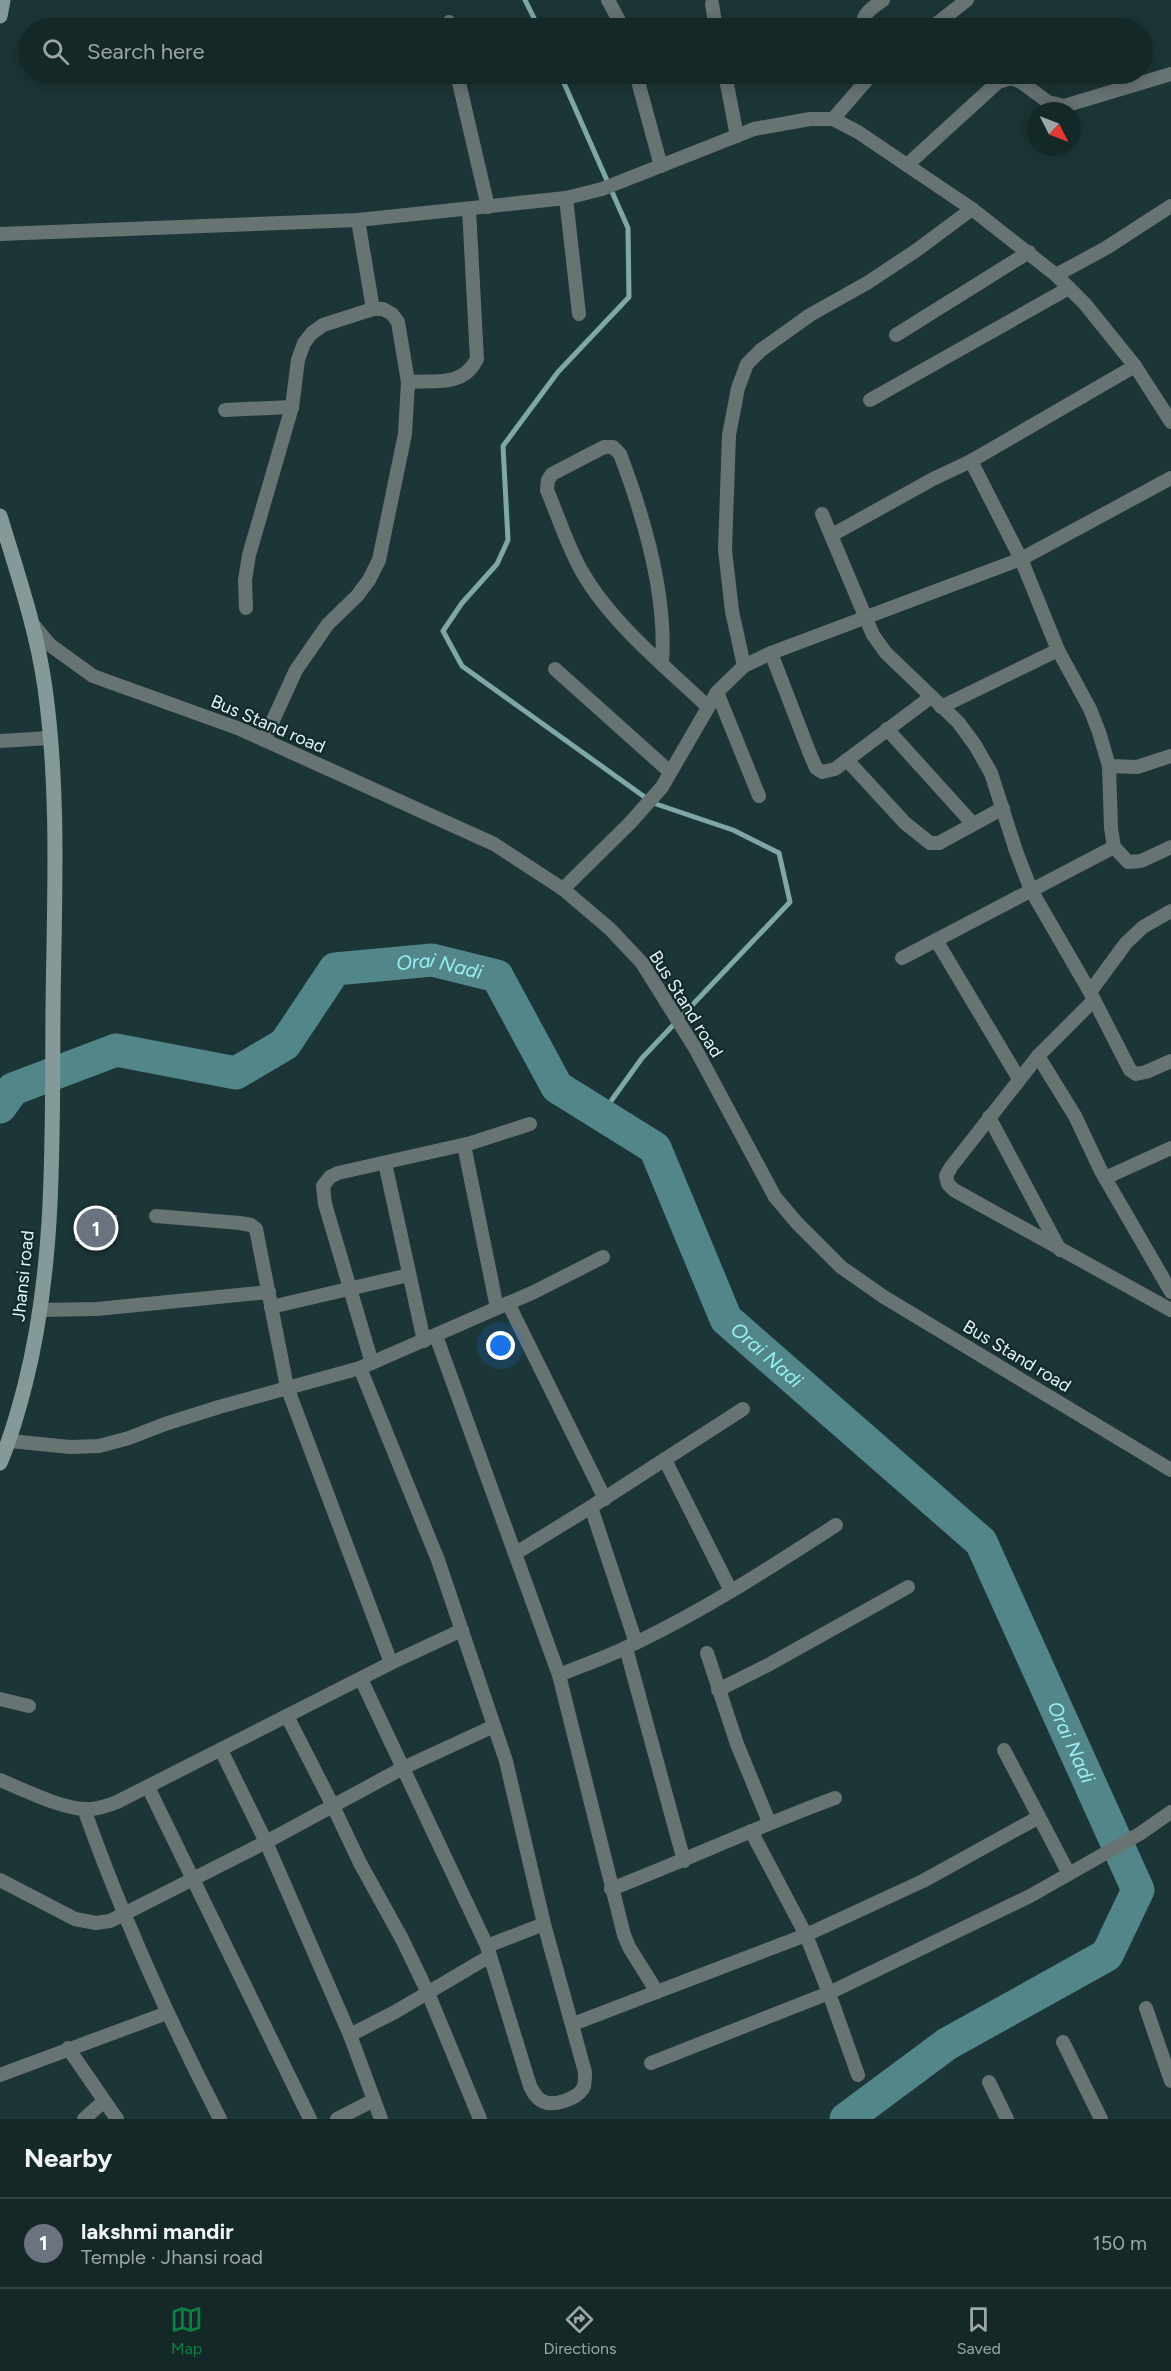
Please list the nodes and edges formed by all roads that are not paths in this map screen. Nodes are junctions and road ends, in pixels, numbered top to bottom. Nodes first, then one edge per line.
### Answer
1 (3, 0) edge
2 (608, 0) edge
3 (883, 0) edge
4 (966, 0) edge
5 (712, 4) dead end
6 (0, 16) edge
7 (618, 18) edge
8 (714, 18) edge
9 (863, 18) edge
10 (944, 18) edge
11 (1171, 74) edge
12 (1153, 79) edge
13 (459, 84) edge
14 (639, 84) edge
15 (727, 84) edge
16 (863, 84) edge
17 (996, 84) edge
18 (1024, 84) edge
19 (1138, 84) edge
20 (833, 119) junction
21 (736, 136) junction
22 (907, 165) junction
23 (661, 166) junction
24 (566, 198) junction
25 (1171, 206) edge
26 (488, 207) junction
27 (469, 209) junction
28 (972, 209) junction
29 (358, 220) junction
30 (0, 234) edge
31 (1029, 252) junction
32 (1056, 275) junction
33 (1069, 288) junction
34 (373, 309) junction
35 (579, 314) dead end
36 (896, 335) dead end
37 (1136, 366) junction
38 (408, 382) junction
39 (870, 400) dead end
40 (292, 407) junction
41 (225, 410) dead end
42 (1171, 422) edge
43 (970, 461) junction
44 (1171, 478) edge
45 (822, 514) dead end
46 (0, 516) edge
47 (832, 535) junction
48 (1021, 559) junction
49 (246, 608) dead end
50 (864, 618) junction
51 (31, 622) junction
52 (1058, 650) junction
53 (771, 653) junction
54 (662, 662) junction
55 (744, 666) junction
56 (555, 669) dead end
57 (717, 692) junction
58 (930, 697) junction
59 (708, 707) junction
60 (941, 707) junction
61 (887, 729) junction
62 (50, 738) junction
63 (264, 740) junction
64 (0, 741) edge
65 (1171, 756) edge
66 (847, 760) junction
67 (1109, 766) junction
68 (670, 772) junction
69 (759, 796) dead end
70 (1003, 808) junction
71 (973, 824) junction
72 (1114, 847) junction
73 (1171, 847) edge
74 (563, 889) junction
75 (1031, 890) junction
76 (1171, 911) edge
77 (936, 940) junction
78 (902, 958) dead end
79 (1092, 996) junction
80 (1038, 1056) junction
81 (1171, 1061) edge
82 (1019, 1078) junction
83 (989, 1117) junction
84 (530, 1124) dead end
85 (464, 1145) junction
86 (1171, 1148) edge
87 (385, 1163) junction
88 (1105, 1178) junction
89 (156, 1216) dead end
90 (1060, 1250) junction
91 (603, 1257) dead end
92 (409, 1275) junction
93 (1169, 1285) edge
94 (350, 1288) junction
95 (269, 1292) junction
96 (503, 1305) junction
97 (271, 1307) junction
98 (40, 1310) junction
99 (1171, 1310) edge
100 (430, 1339) junction
101 (366, 1365) junction
102 (287, 1387) junction
103 (743, 1409) dead end
104 (10, 1441) junction
105 (665, 1460) junction
106 (0, 1463) edge
107 (1171, 1470) edge
108 (605, 1499) junction
109 (591, 1507) junction
110 (836, 1525) dead end
111 (516, 1553) junction
112 (908, 1587) dead end
113 (731, 1591) junction
114 (462, 1630) junction
115 (631, 1645) junction
116 (707, 1653) dead end
117 (391, 1663) junction
118 (559, 1675) junction
119 (361, 1679) junction
120 (718, 1690) junction
121 (0, 1699) edge
122 (29, 1706) dead end
123 (287, 1716) junction
124 (494, 1726) junction
125 (220, 1750) junction
126 (1004, 1750) dead end
127 (403, 1768) junction
128 (0, 1780) edge
129 (148, 1787) junction
130 (835, 1798) dead end
131 (333, 1806) junction
132 (84, 1809) junction
133 (1171, 1812) edge
134 (1039, 1817) junction
135 (769, 1822) junction
136 (751, 1831) junction
137 (266, 1842) junction
138 (684, 1861) junction
139 (1068, 1874) junction
140 (192, 1879) junction
141 (1, 1884) edge
142 (611, 1889) junction
143 (124, 1914) junction
144 (544, 1923) junction
145 (806, 1935) junction
146 (488, 1951) junction
147 (657, 1992) junction
148 (428, 1993) junction
149 (830, 1993) junction
150 (1146, 2008) dead end
151 (167, 2013) junction
152 (573, 2024) junction
153 (350, 2035) junction
154 (1063, 2042) dead end
155 (68, 2049) junction
156 (651, 2063) dead end
157 (0, 2075) edge
158 (858, 2075) dead end
159 (1171, 2081) edge
160 (989, 2082) dead end
161 (374, 2100) junction
162 (104, 2101) junction
163 (84, 2119) edge
164 (117, 2119) edge
165 (220, 2119) edge
166 (310, 2119) edge
167 (337, 2119) edge
168 (381, 2119) edge
169 (480, 2119) edge
170 (1006, 2119) edge
171 (1101, 2119) edge

1 - 6 street
2 - 7 street
3 - 9 street
4 - 10 street
5 - 8 street
11 - 12 street
13 - 26 street
14 - 23 street
15 - 21 street
16 - 20 street
17 - 22 street
18 - 19 street
20 - 21 street
20 - 22 street
21 - 23 street
22 - 28 street
23 - 24 street
24 - 26 street
24 - 35 street
25 - 32 street
26 - 27 street
27 - 29 street
27 - 38 street
28 - 31 street
28 - 55 street
29 - 30 street
29 - 34 street
31 - 32 street
31 - 36 street
32 - 33 street
33 - 37 street
33 - 39 street
34 - 38 street
34 - 40 street
37 - 42 street
37 - 43 street
38 - 63 street
40 - 41 street
40 - 49 street
43 - 47 street
43 - 48 street
44 - 48 street
45 - 47 street
46 - 51 street, Jhansi road
47 - 50 street
48 - 50 street
48 - 52 street
50 - 53 street
50 - 58 street
51 - 62 street, Jhansi road
51 - 63 street, Bus Stand road
52 - 60 street
52 - 67 street
53 - 55 street
53 - 66 street
54 - 54 street
54 - 59 street
55 - 57 street
56 - 68 street
57 - 59 street
57 - 69 street
58 - 60 street
58 - 61 street
59 - 68 street
60 - 70 street
61 - 66 street
61 - 71 street
62 - 64 street
62 - 98 street, Jhansi road
63 - 74 street, Bus Stand road
65 - 67 street
66 - 71 street
67 - 72 street
68 - 74 street
70 - 71 street
70 - 75 street
72 - 73 street
72 - 75 street
74 - 107 street, Bus Stand road
75 - 77 street
75 - 79 street
76 - 79 street
77 - 78 street
77 - 82 street
79 - 80 street
79 - 81 street
80 - 82 street
80 - 88 street
82 - 83 street
83 - 90 street
83 - 90 street
84 - 85 street
85 - 87 street
85 - 96 street
86 - 88 street
87 - 92 street
87 - 94 street
88 - 93 street
89 - 95 street
90 - 99 street
91 - 96 street
92 - 94 street
92 - 100 street
94 - 97 street
94 - 101 street
95 - 97 street
95 - 98 street
96 - 100 street
96 - 108 street
97 - 102 street
98 - 104 street, Jhansi road
100 - 101 street
100 - 111 street
101 - 102 street
101 - 114 street
102 - 104 street
102 - 117 street
103 - 105 street
104 - 106 street, Jhansi road
105 - 108 street
105 - 113 street
108 - 109 street
109 - 111 street
109 - 115 street
110 - 113 street
111 - 118 street
112 - 120 street
113 - 115 street
114 - 117 street
114 - 124 street
115 - 118 street
115 - 138 street
116 - 120 street
117 - 119 street
118 - 142 street
119 - 123 street
119 - 127 street
120 - 135 street
121 - 122 street
123 - 125 street
123 - 131 street
124 - 127 street
124 - 144 street
125 - 129 street
125 - 137 street
126 - 134 street
127 - 131 street
127 - 146 street
128 - 132 street
129 - 132 street
129 - 140 street
130 - 135 street
131 - 137 street
131 - 148 street
132 - 143 street
133 - 139 street
134 - 139 street
134 - 145 street
135 - 136 street
136 - 138 street
136 - 145 street
137 - 140 street
137 - 153 street
138 - 142 street
139 - 149 street
140 - 143 street
140 - 166 street
141 - 143 street
142 - 147 street
143 - 151 street
144 - 146 street
144 - 152 street
145 - 147 street
145 - 149 street
146 - 148 street
146 - 152 street
147 - 152 street
148 - 153 street
148 - 169 street
149 - 156 street
149 - 158 street
150 - 159 street
151 - 155 street
151 - 165 street
153 - 161 street
154 - 171 street
155 - 157 street
155 - 162 street
160 - 170 street
161 - 167 street
161 - 168 street
162 - 163 street
162 - 164 street

